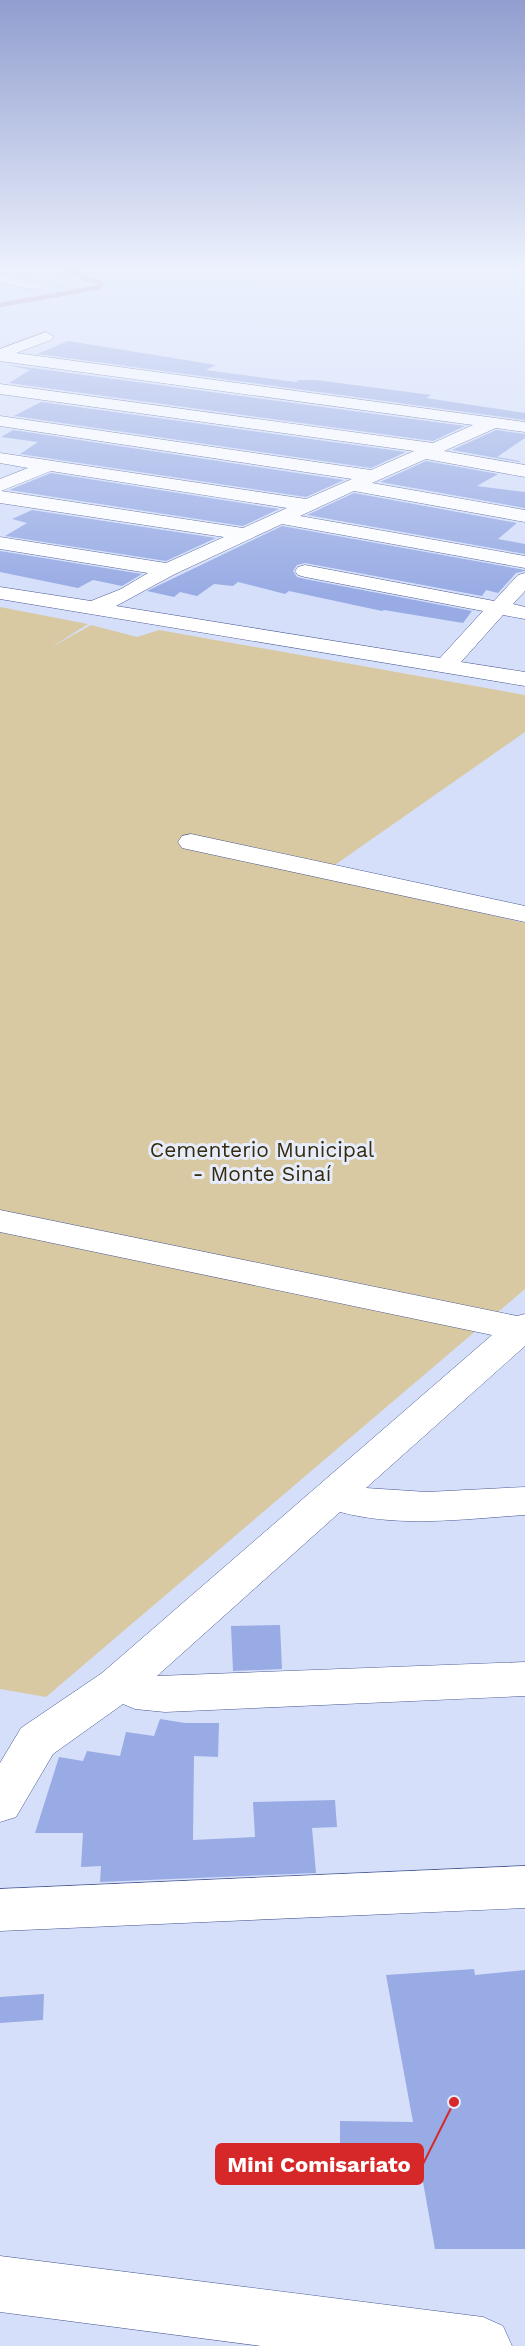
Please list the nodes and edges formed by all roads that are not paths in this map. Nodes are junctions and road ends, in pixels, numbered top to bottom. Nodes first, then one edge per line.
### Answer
1 (154, 376) edge
2 (237, 388) junction
3 (0, 389) edge
4 (176, 413) junction
5 (0, 422) edge
6 (495, 422) junction
7 (525, 427) edge
8 (115, 438) junction
9 (427, 451) junction
10 (0, 458) edge
11 (48, 466) junction
12 (525, 471) edge
13 (371, 476) junction
14 (351, 485) junction
15 (0, 486) edge
16 (0, 497) edge
17 (308, 505) junction
18 (525, 516) edge
19 (280, 518) junction
20 (245, 534) junction
21 (0, 543) edge
22 (525, 562) edge
23 (168, 570) junction
24 (305, 572) dead end
25 (525, 579) edge
26 (0, 593) edge
27 (498, 608) junction
28 (91, 609) junction
29 (525, 613) edge
30 (445, 666) junction
31 (525, 679) edge
32 (191, 842) dead end
33 (525, 914) edge
34 (0, 1221) edge
35 (517, 1339) edge
36 (332, 1495) junction
37 (525, 1501) edge
38 (525, 1679) edge
39 (117, 1685) junction
40 (18, 1749) edge
41 (0, 1803) edge
42 (525, 1887) edge
43 (0, 1910) edge
44 (0, 2284) edge
45 (483, 2346) edge

1 - 2 street
2 - 4 street
2 - 6 street
3 - 4 street
4 - 8 street
4 - 9 street
5 - 8 street
6 - 7 street
6 - 9 street
8 - 11 street
8 - 13 street
9 - 12 street
9 - 13 street
10 - 11 street
11 - 15 street
11 - 17 street
13 - 14 street
14 - 17 street
14 - 18 street
16 - 20 street
17 - 19 street
19 - 20 street
19 - 22 street
20 - 23 street
21 - 23 street
23 - 28 street
24 - 27 street
25 - 27 street
26 - 28 street
27 - 29 street
27 - 30 street
28 - 30 street
30 - 31 street
32 - 33 street
34 - 35 street
35 - 36 street
36 - 37 street
36 - 39 street
38 - 39 street
39 - 40 street
40 - 41 street
42 - 43 street
44 - 45 street

